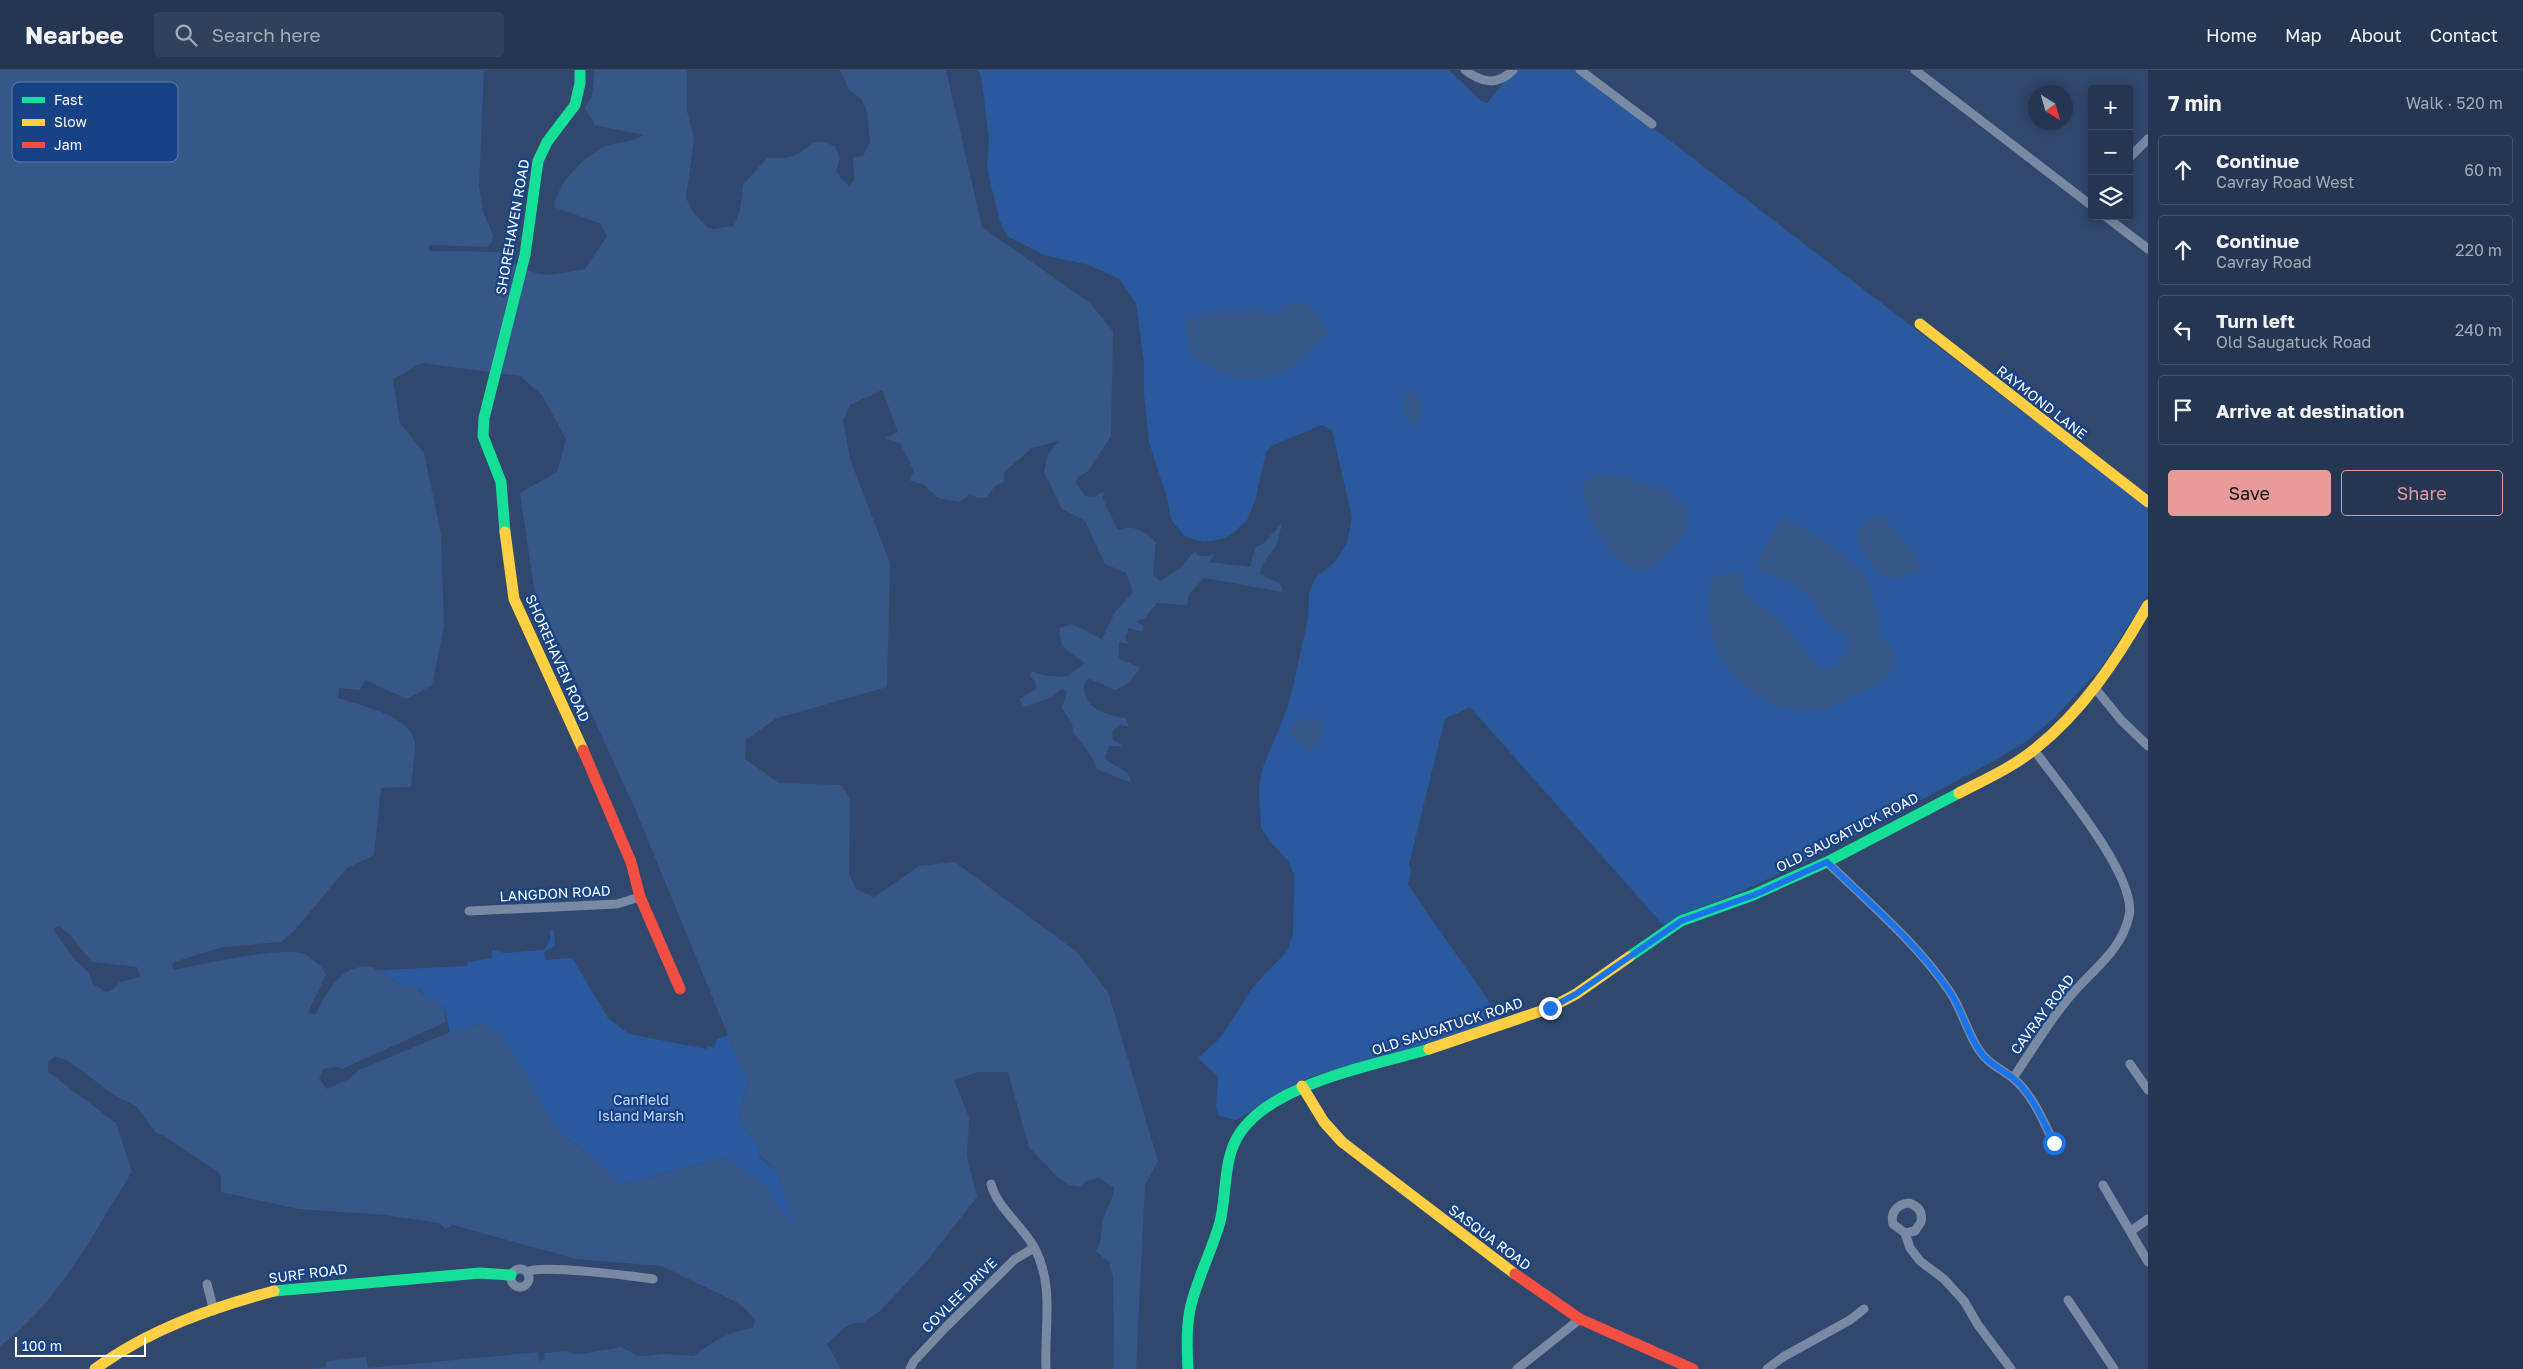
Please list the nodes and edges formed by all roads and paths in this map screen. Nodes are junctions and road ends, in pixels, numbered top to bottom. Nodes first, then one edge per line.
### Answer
1 (580, 70) edge
2 (1465, 70) edge
3 (1513, 70) edge
4 (1580, 70) edge
5 (1915, 70) edge
6 (1652, 124) dead end
7 (2148, 139) edge
8 (2133, 154) edge
9 (2088, 200) edge
10 (2110, 220) edge
11 (2148, 249) edge
12 (1920, 324) dead end
13 (2148, 502) edge
14 (2148, 605) edge
15 (2144, 621) edge
16 (2095, 688) junction
17 (2148, 746) edge
18 (2034, 750) junction
19 (1827, 862) junction
20 (640, 897) junction
21 (469, 911) dead end
22 (680, 989) dead end
23 (2130, 1064) dead end
24 (2013, 1078) junction
25 (1302, 1086) junction
26 (2148, 1090) edge
27 (2054, 1143) dead end
28 (991, 1184) dead end
29 (2103, 1186) dead end
30 (2148, 1219) edge
31 (2131, 1231) junction
32 (1905, 1233) dead end
33 (1034, 1248) junction
34 (2148, 1262) edge
35 (527, 1272) junction
36 (511, 1275) junction
37 (653, 1279) dead end
38 (207, 1284) dead end
39 (2068, 1300) dead end
40 (1864, 1310) dead end
41 (214, 1311) junction
42 (1580, 1319) junction
43 (95, 1369) edge
44 (910, 1369) edge
45 (1046, 1369) edge
46 (1188, 1369) edge
47 (1517, 1369) edge
48 (1693, 1369) edge
49 (1767, 1369) edge
50 (2011, 1369) edge
51 (2114, 1369) edge

1 - 20 street, SHOREHAVEN ROAD
2 - 3 street
4 - 6 street
5 - 9 street
7 - 8 street
10 - 11 street
12 - 13 street, RAYMOND LANE
14 - 15 street, OLD SAUGATUCK ROAD
15 - 16 street, OLD SAUGATUCK ROAD
16 - 17 street
16 - 18 street, OLD SAUGATUCK ROAD
18 - 19 street, OLD SAUGATUCK ROAD
18 - 24 street, CAVRAY ROAD
19 - 24 street
19 - 25 street, OLD SAUGATUCK ROAD
20 - 21 street, LANGDON ROAD
20 - 22 street, SHOREHAVEN ROAD
23 - 26 street
24 - 27 street
25 - 42 street, SASQUA ROAD
25 - 46 street, OLD SAUGATUCK ROAD
28 - 33 street
29 - 31 street
30 - 31 street
31 - 34 street
32 - 50 street
33 - 44 street, COVLEE DRIVE
33 - 45 street
35 - 36 street, SURF ROAD
35 - 36 street, SURF ROAD
35 - 37 street, SURF ROAD
36 - 41 street, SURF ROAD
38 - 41 street
39 - 51 street
40 - 49 street
41 - 43 street, SURF ROAD
42 - 47 street
42 - 48 street, SASQUA ROAD

